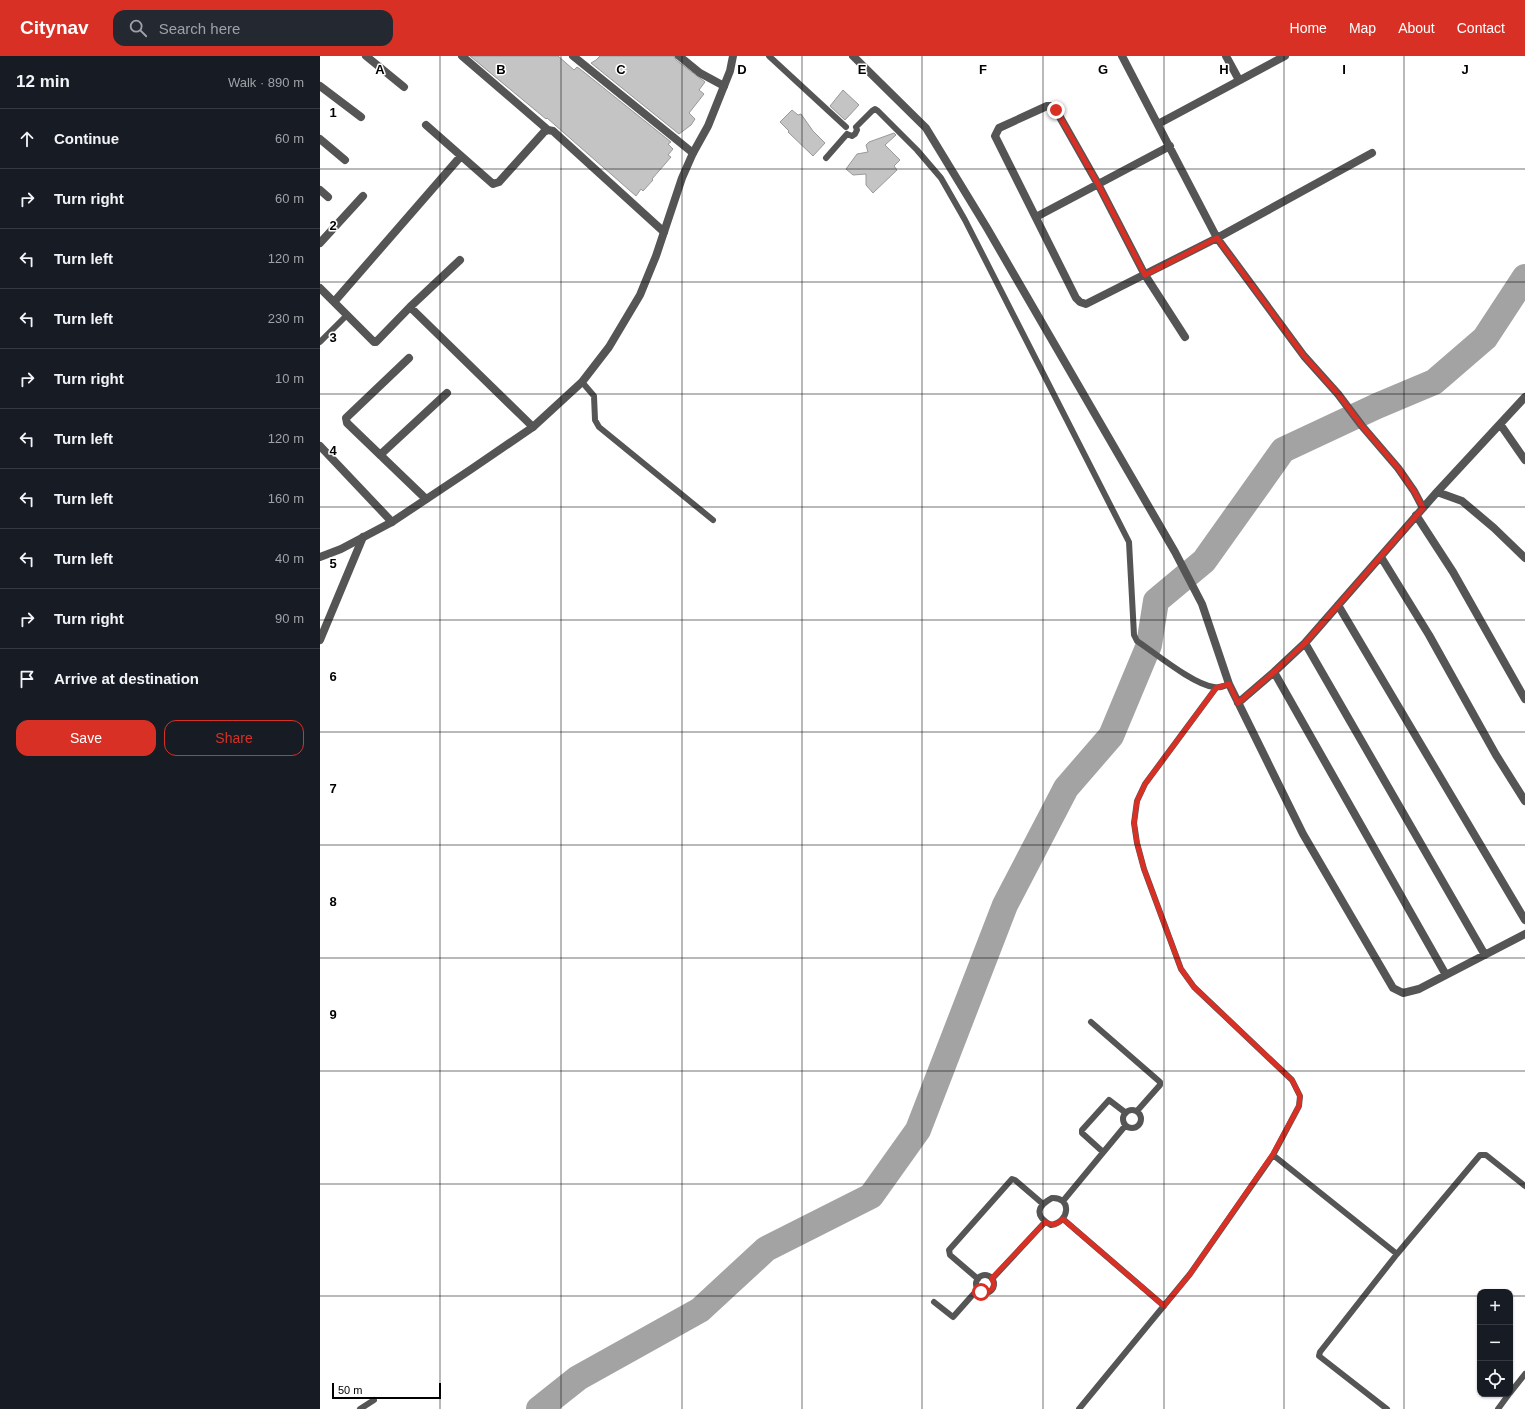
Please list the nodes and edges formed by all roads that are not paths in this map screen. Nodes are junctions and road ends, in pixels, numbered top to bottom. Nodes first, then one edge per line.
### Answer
1 (366, 56) edge
2 (462, 56) edge
3 (573, 56) edge
4 (679, 56) edge
5 (734, 56) edge
6 (769, 56) edge
7 (853, 56) edge
8 (1122, 56) edge
9 (1226, 56) edge
10 (1285, 56) edge
11 (1239, 80) junction
12 (320, 86) edge
13 (724, 86) junction
14 (404, 87) dead end
15 (361, 117) dead end
16 (1158, 124) junction
17 (426, 125) dead end
18 (856, 126) junction
19 (548, 130) junction
20 (846, 131) junction
21 (320, 139) edge
22 (1170, 146) junction
23 (693, 153) junction
24 (1372, 153) dead end
25 (461, 156) junction
26 (826, 158) dead end
27 (345, 160) dead end
28 (1098, 184) junction
29 (320, 190) edge
30 (363, 196) dead end
31 (328, 197) dead end
32 (1036, 217) junction
33 (664, 232) junction
34 (1217, 238) junction
35 (320, 243) edge
36 (460, 260) dead end
37 (1145, 275) junction
38 (320, 288) edge
39 (334, 302) junction
40 (410, 307) junction
41 (346, 315) junction
42 (1185, 337) dead end
43 (320, 342) edge
44 (409, 358) dead end
45 (582, 382) junction
46 (447, 393) dead end
47 (1525, 397) edge
48 (1500, 424) junction
49 (533, 427) junction
50 (320, 446) edge
51 (380, 456) junction
52 (1525, 460) edge
53 (1437, 492) junction
54 (426, 499) junction
55 (1423, 508) junction
56 (1416, 515) junction
57 (713, 520) dead end
58 (392, 522) junction
59 (363, 537) junction
60 (1381, 556) junction
61 (320, 557) edge
62 (1525, 558) edge
63 (1338, 605) junction
64 (320, 640) edge
65 (1305, 643) junction
66 (1274, 672) junction
67 (1229, 684) junction
68 (1216, 688) junction
69 (1525, 699) edge
70 (1238, 703) junction
71 (1525, 801) edge
72 (1525, 920) edge
73 (1525, 934) edge
74 (1485, 955) junction
75 (1446, 975) junction
76 (1091, 1022) dead end
77 (1137, 1111) junction
78 (1126, 1113) junction
79 (1125, 1126) junction
80 (1103, 1152) junction
81 (1273, 1154) junction
82 (1525, 1186) edge
83 (1063, 1201) junction
84 (1042, 1204) junction
85 (1063, 1219) junction
86 (1045, 1222) junction
87 (1397, 1254) junction
88 (992, 1278) junction
89 (978, 1279) junction
90 (978, 1290) junction
91 (934, 1302) dead end
92 (1164, 1306) junction
93 (1525, 1374) edge
94 (1513, 1390) edge
95 (1508, 1397) edge
96 (374, 1400) dead end
97 (360, 1409) edge
98 (1078, 1409) edge
99 (1387, 1409) edge
100 (1498, 1409) edge

1 - 14 street
2 - 19 street
3 - 23 street
4 - 13 street
5 - 13 street
6 - 20 lane
7 - 67 street
8 - 16 street
9 - 11 street
10 - 11 street
11 - 16 street
12 - 15 street
13 - 23 street
16 - 22 street
17 - 25 street
18 - 20 lane
18 - 20 lane
18 - 68 lane
19 - 25 street
19 - 33 street
20 - 26 lane
21 - 27 street
22 - 28 street
22 - 34 street
23 - 33 street
24 - 34 street
25 - 39 street
28 - 32 street
28 - 32 street
28 - 37 street
29 - 31 street
30 - 35 street
32 - 37 street
33 - 45 street
34 - 37 street
34 - 55 street
36 - 40 street
37 - 42 street
38 - 39 street
39 - 41 street
40 - 41 street
40 - 49 street
41 - 43 lane
44 - 51 street
45 - 49 street
45 - 57 lane
46 - 51 street
47 - 48 street
48 - 52 street
48 - 53 street
49 - 54 street
50 - 58 street
51 - 54 street
53 - 55 street
53 - 62 street
54 - 58 street
55 - 56 street
56 - 60 street
56 - 69 street
58 - 59 street
59 - 61 street
59 - 64 street
60 - 63 street
60 - 71 street
63 - 65 street
63 - 72 street
65 - 66 street
65 - 74 street
66 - 70 street
66 - 75 street
67 - 68 lane
67 - 70 street
68 - 81 lane
70 - 75 street
73 - 74 street
74 - 75 street
76 - 77 lane
77 - 78 lane
77 - 79 lane
78 - 79 lane
78 - 80 lane
79 - 80 lane
80 - 83 lane
81 - 87 lane
81 - 92 lane
82 - 87 lane
83 - 84 lane
83 - 85 lane
84 - 86 lane
84 - 89 lane
85 - 86 lane
85 - 92 lane
86 - 88 lane
87 - 99 lane
88 - 89 lane
88 - 90 lane
89 - 90 lane
90 - 91 lane
92 - 98 lane
93 - 94 lane
95 - 100 lane
96 - 97 lane

